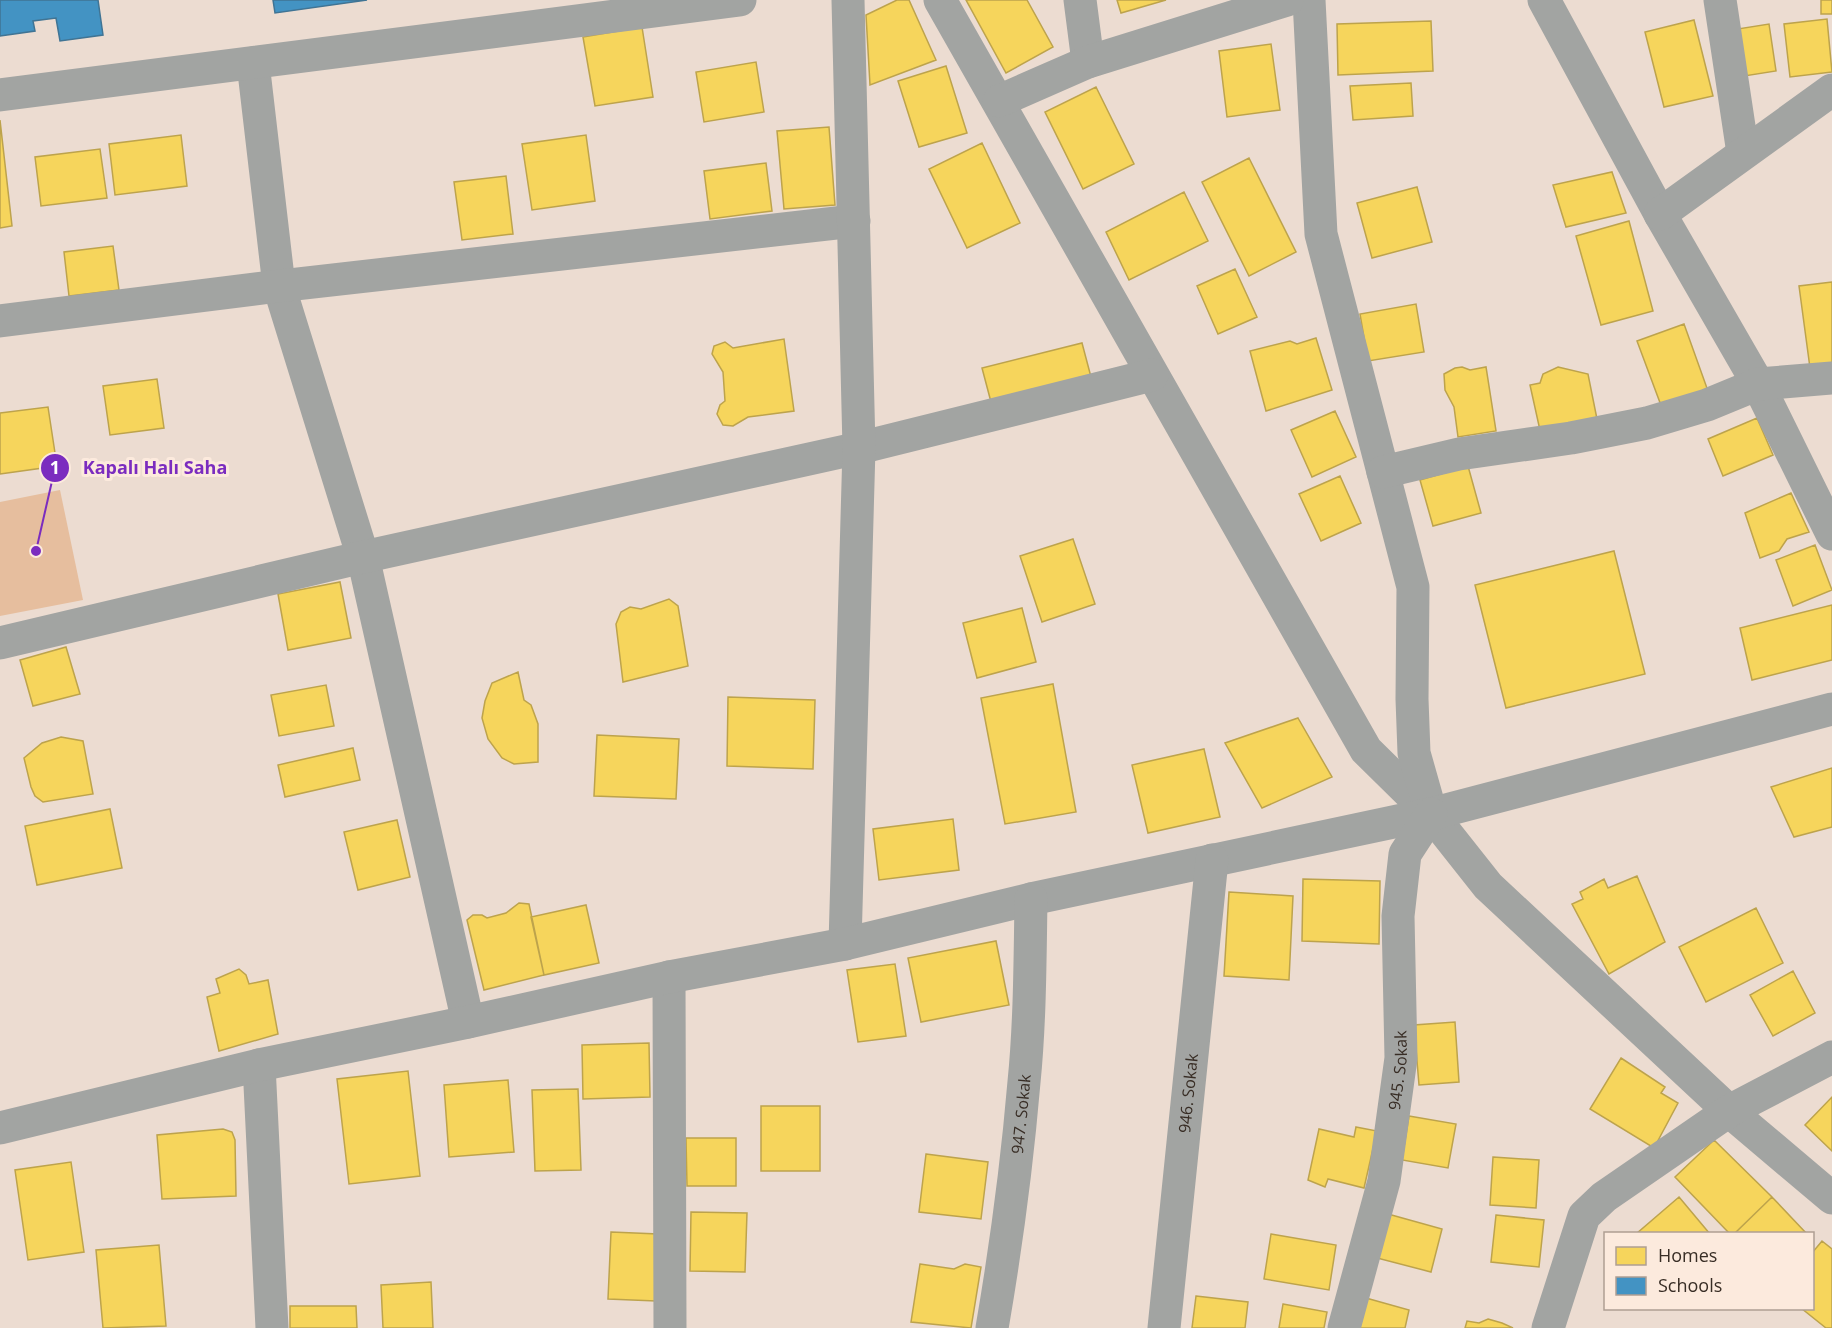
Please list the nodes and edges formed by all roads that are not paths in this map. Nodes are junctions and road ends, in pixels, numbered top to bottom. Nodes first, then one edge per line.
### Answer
1 (740, 0) edge
2 (848, 0) edge
3 (940, 0) edge
4 (1080, 0) edge
5 (1287, 0) edge
6 (1309, 0) edge
7 (1544, 0) edge
8 (1720, 0) edge
9 (1088, 62) junction
10 (253, 63) junction
11 (1832, 90) edge
12 (0, 95) edge
13 (999, 101) junction
14 (1743, 153) junction
15 (1660, 214) junction
16 (854, 221) junction
17 (279, 286) junction
18 (0, 321) edge
19 (1152, 375) junction
20 (1832, 378) edge
21 (1758, 384) junction
22 (859, 448) junction
23 (1383, 472) junction
24 (1832, 534) edge
25 (363, 557) junction
26 (0, 643) edge
27 (1832, 710) edge
28 (1431, 814) junction
29 (1212, 860) junction
30 (1031, 899) junction
31 (845, 944) junction
32 (669, 977) junction
33 (468, 1022) junction
34 (1832, 1057) edge
35 (260, 1065) junction
36 (1729, 1111) junction
37 (0, 1128) edge
38 (1832, 1197) edge
39 (272, 1328) edge
40 (670, 1328) edge
41 (992, 1328) edge
42 (1164, 1328) edge
43 (1344, 1328) edge
44 (1548, 1328) edge

1 - 10 street
2 - 16 street
3 - 13 street
4 - 9 street
5 - 9 street
6 - 23 street
7 - 15 street
8 - 14 street
9 - 13 street
10 - 12 street
10 - 17 street
11 - 14 street
13 - 19 street
14 - 15 street
15 - 21 street
16 - 17 street
16 - 22 street
17 - 18 street
17 - 25 street
19 - 22 street
19 - 28 street
20 - 21 street
21 - 23 street
21 - 24 street
22 - 25 street
22 - 31 street
23 - 28 street
25 - 26 street
25 - 33 street
27 - 28 street
28 - 29 street
28 - 36 street
28 - 43 street, 945. Sokak
29 - 30 street
29 - 42 street, 946. Sokak
30 - 31 street
30 - 41 street, 947. Sokak
31 - 32 street
32 - 33 street
32 - 40 street
33 - 35 street
34 - 36 street
35 - 37 street
35 - 39 street
36 - 38 street
36 - 44 street

